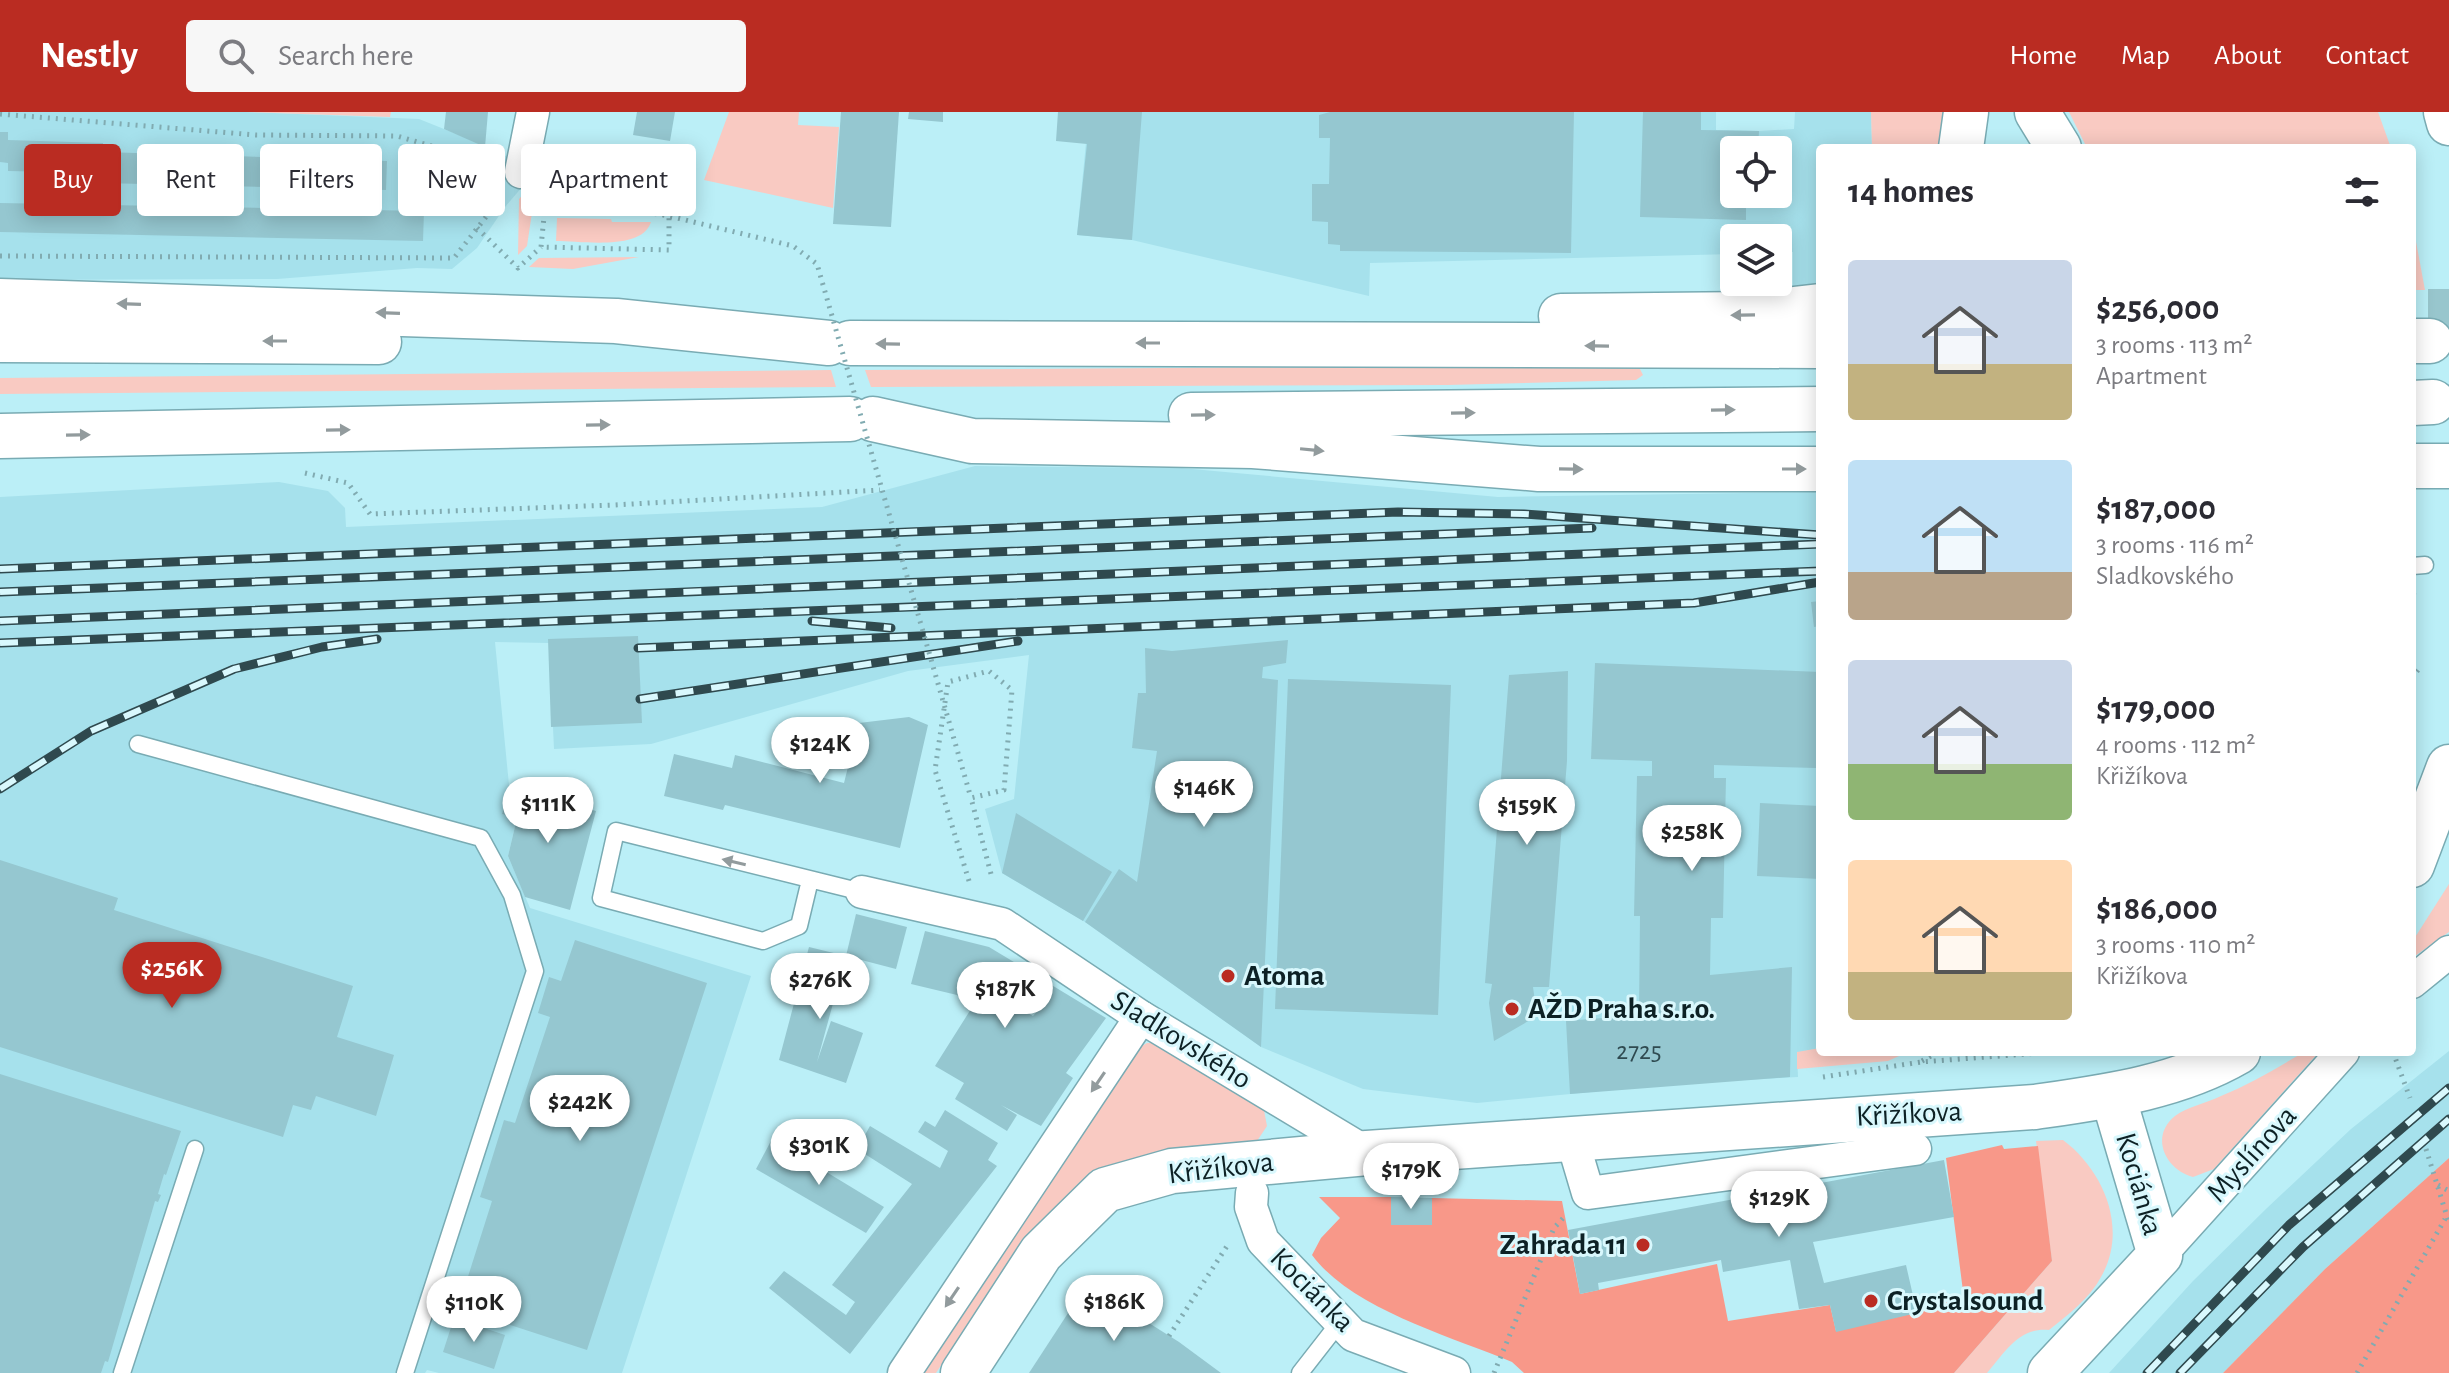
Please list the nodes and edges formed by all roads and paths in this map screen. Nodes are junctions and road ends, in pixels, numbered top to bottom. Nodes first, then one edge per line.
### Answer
1 (533, 112) edge
2 (1966, 112) edge
3 (2037, 112) edge
4 (2446, 112) edge
5 (0, 114) edge
6 (2449, 123) edge
7 (527, 144) edge
8 (1962, 144) edge
9 (2057, 144) edge
10 (521, 172) joint
11 (545, 216) edge
12 (669, 216) edge
13 (669, 216) edge
14 (477, 228) junction
15 (541, 247) junction
16 (0, 256) edge
17 (0, 301) edge
18 (1816, 307) edge
19 (0, 340) edge
20 (840, 343) junction
21 (1282, 343) junction
22 (1816, 346) edge
23 (1816, 409) edge
24 (862, 419) junction
25 (0, 436) edge
26 (2416, 466) edge
27 (2449, 466) edge
28 (1816, 469) edge
29 (302, 472) dead end
30 (880, 490) junction
31 (2418, 670) dead end
32 (2416, 673) edge
33 (138, 744) dead end
34 (2449, 767) edge
35 (971, 798) junction
36 (2416, 854) edge
37 (966, 864) dead end
38 (991, 874) dead end
39 (810, 880) junction
40 (862, 892) joint
41 (2449, 952) edge
42 (2416, 979) edge
43 (1141, 1017) junction
44 (1931, 1056) edge
45 (2011, 1056) edge
46 (2229, 1056) edge
47 (2339, 1056) edge
48 (2394, 1056) edge
49 (1921, 1062) junction
50 (1907, 1075) dead end
51 (2113, 1096) junction
52 (2410, 1098) dead end
53 (1572, 1139) junction
54 (195, 1149) dead end
55 (1915, 1149) dead end
56 (2426, 1149) dead end
57 (1367, 1153) junction
58 (2437, 1184) junction
59 (2449, 1191) edge
60 (1252, 1193) dead end
61 (1588, 1193) junction
62 (2447, 1221) edge
63 (1230, 1241) dead end
64 (2160, 1255) junction
65 (1339, 1323) junction
66 (1169, 1336) dead end
67 (122, 1373) edge
68 (405, 1373) edge
69 (904, 1373) edge
70 (963, 1373) edge
71 (1300, 1373) edge
72 (1454, 1373) edge
73 (1494, 1373) edge
74 (2050, 1373) edge
75 (2357, 1373) edge

1 - 7 street
2 - 8 main road
3 - 9 main road
4 - 6 main road
5 - 10 path
10 - 14 path
11 - 15 path
12 - 15 path
13 - 30 path, bridge
14 - 15 path
14 - 16 path
20 -> 17 main road
18 -> 21 main road
20 -> 19 main road
21 -> 20 main road
22 -> 21 main road
24 -> 23 main road
25 -> 24 main road
24 -> 28 main road
26 - 27 main road
29 - 30 path
30 - 35 path, bridge
31 - 32 path
33 - 68 lane
34 - 36 main road
35 - 37 path, bridge
35 - 38 path
39 -> 39 lane, Sladkovského
39 - 40 lane, Sladkovského
40 - 43 street, Sladkovského
41 - 42 street
43 - 57 street, Sladkovského
43 -> 69 street
44 - 49 path
45 - 49 path
46 - 51 main road, Křižíkova
47 - 64 street, Myslínova
48 - 52 path
49 - 50 path
51 - 53 main road, Křižíkova
51 - 64 main road, Kociánka
53 - 57 main road, Křižíkova
53 - 61 street
54 - 67 lane
55 - 61 street, Křižíkova
56 - 58 path
57 - 70 main road, Křižíkova
58 - 59 path
58 - 62 path
60 - 65 street, Kociánka
61 - 73 path
62 - 75 path
63 - 66 path
64 - 74 main road, Kociánka
65 - 71 lane
65 - 72 street, Kociánka

